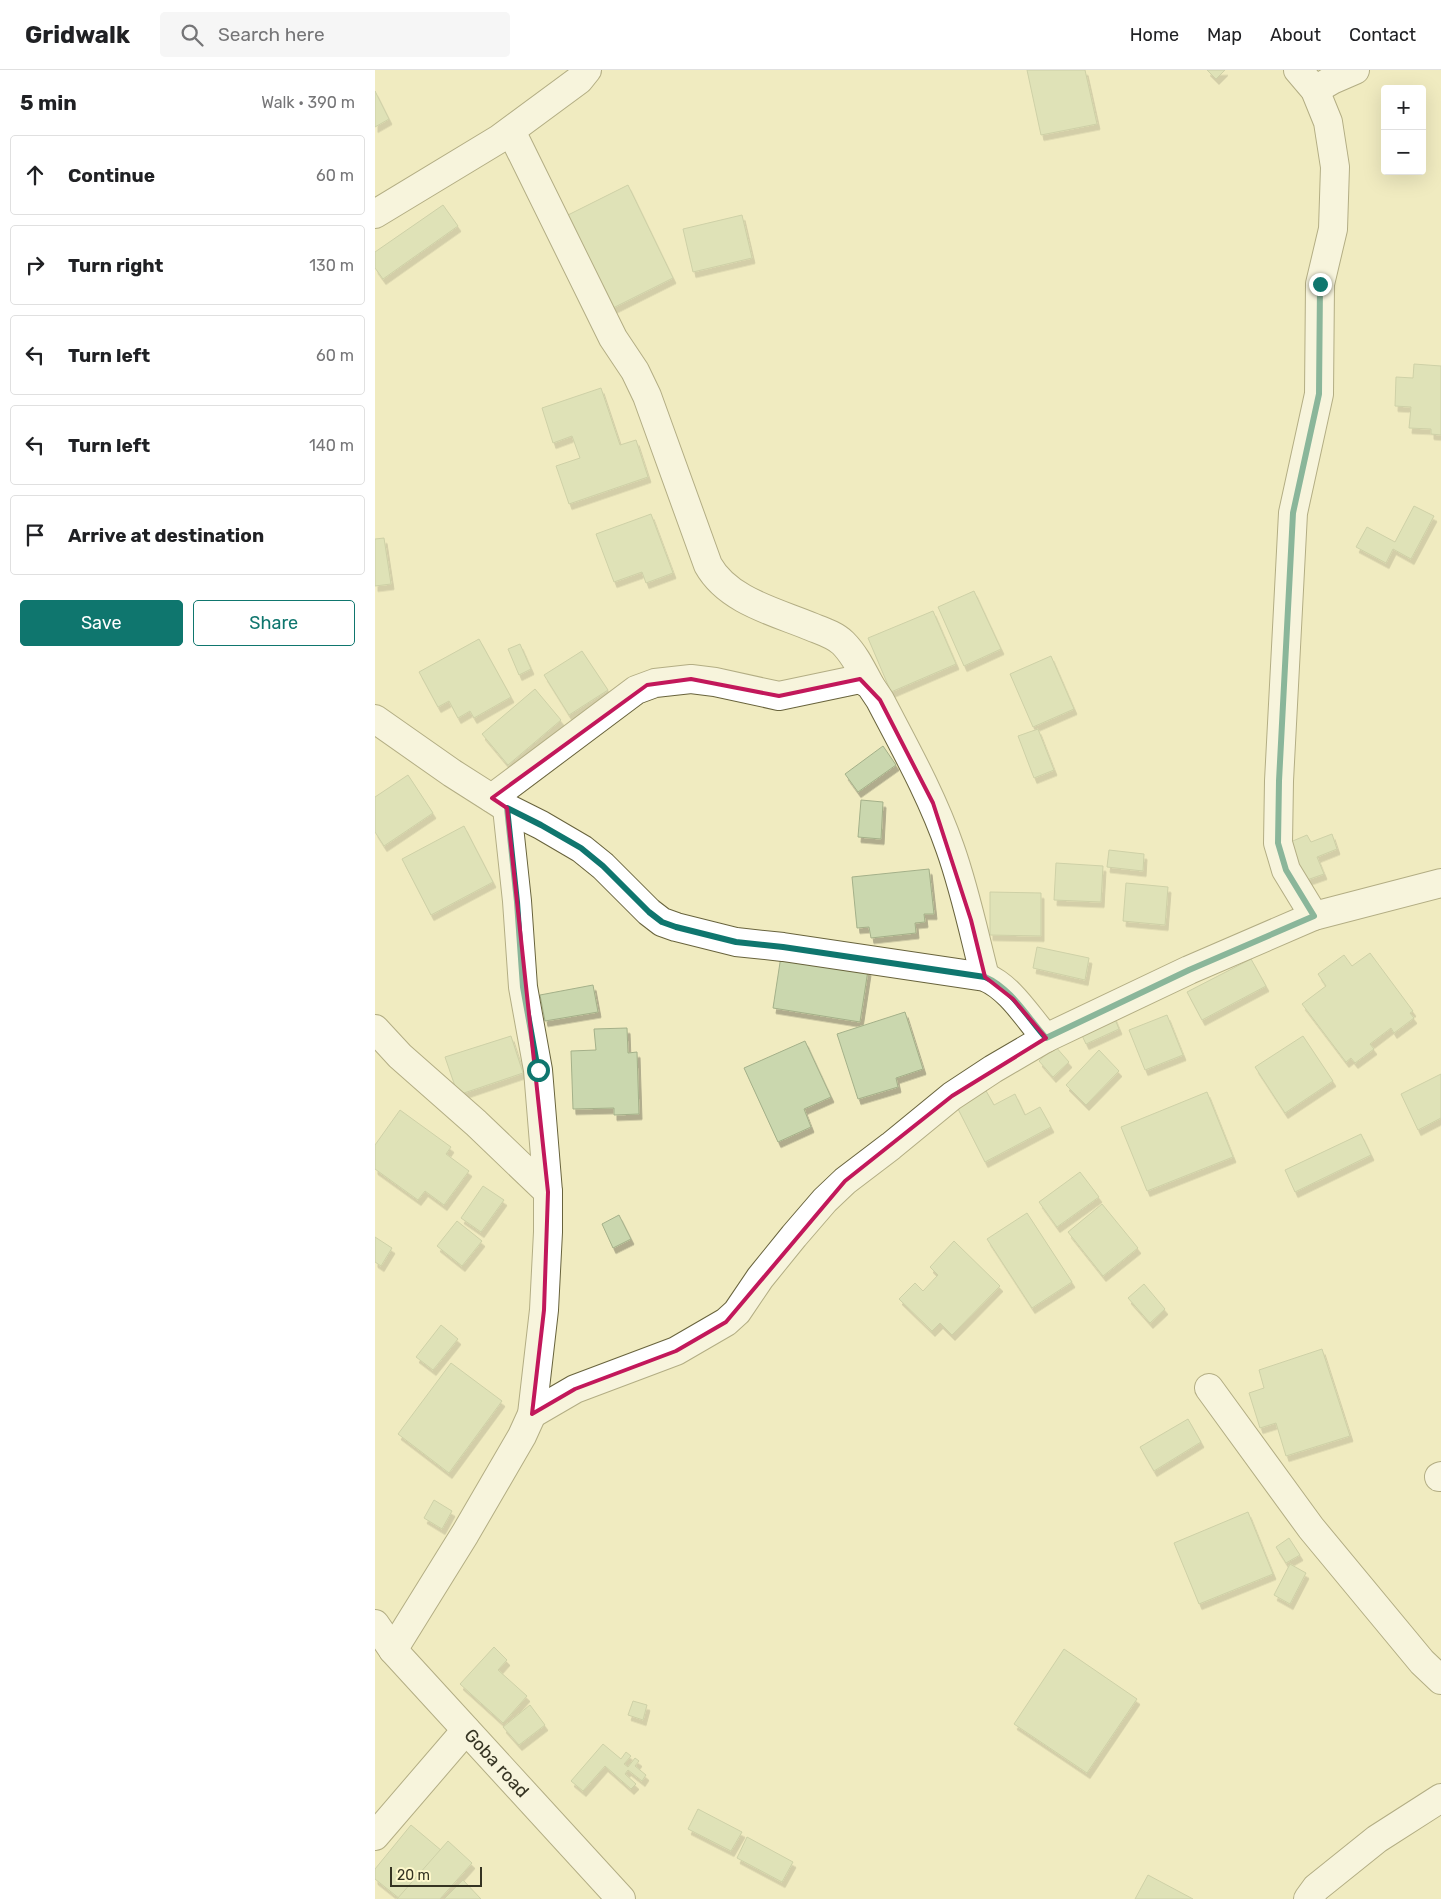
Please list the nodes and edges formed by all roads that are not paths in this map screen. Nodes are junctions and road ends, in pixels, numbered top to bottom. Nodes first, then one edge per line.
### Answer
1 (587, 70) edge
2 (1355, 70) edge
3 (1306, 80) edge
4 (511, 131) junction
5 (375, 214) edge
6 (870, 685) junction
7 (375, 719) edge
8 (500, 803) junction
9 (1441, 883) edge
10 (1314, 916) junction
11 (985, 977) junction
12 (375, 1029) edge
13 (1046, 1038) junction
14 (548, 1192) junction
15 (1209, 1388) dead end
16 (532, 1414) junction
17 (375, 1624) edge
18 (393, 1650) junction
19 (1441, 1680) edge
20 (466, 1730) junction
21 (1441, 1798) edge
22 (375, 1836) edge
23 (621, 1899) edge
24 (1307, 1899) edge

1 - 4 street
2 - 3 street
3 - 10 street
4 - 5 street
4 - 6 street
6 - 8 street
6 - 11 street
7 - 8 street
8 - 11 street
8 - 14 street
9 - 10 street
10 - 13 street
11 - 13 street
12 - 14 street
13 - 16 street
14 - 16 street
15 - 19 street
16 - 18 street
17 - 18 street, Goba road
18 - 20 street, Goba road
20 - 22 street
20 - 23 street, Goba road
21 - 24 street

